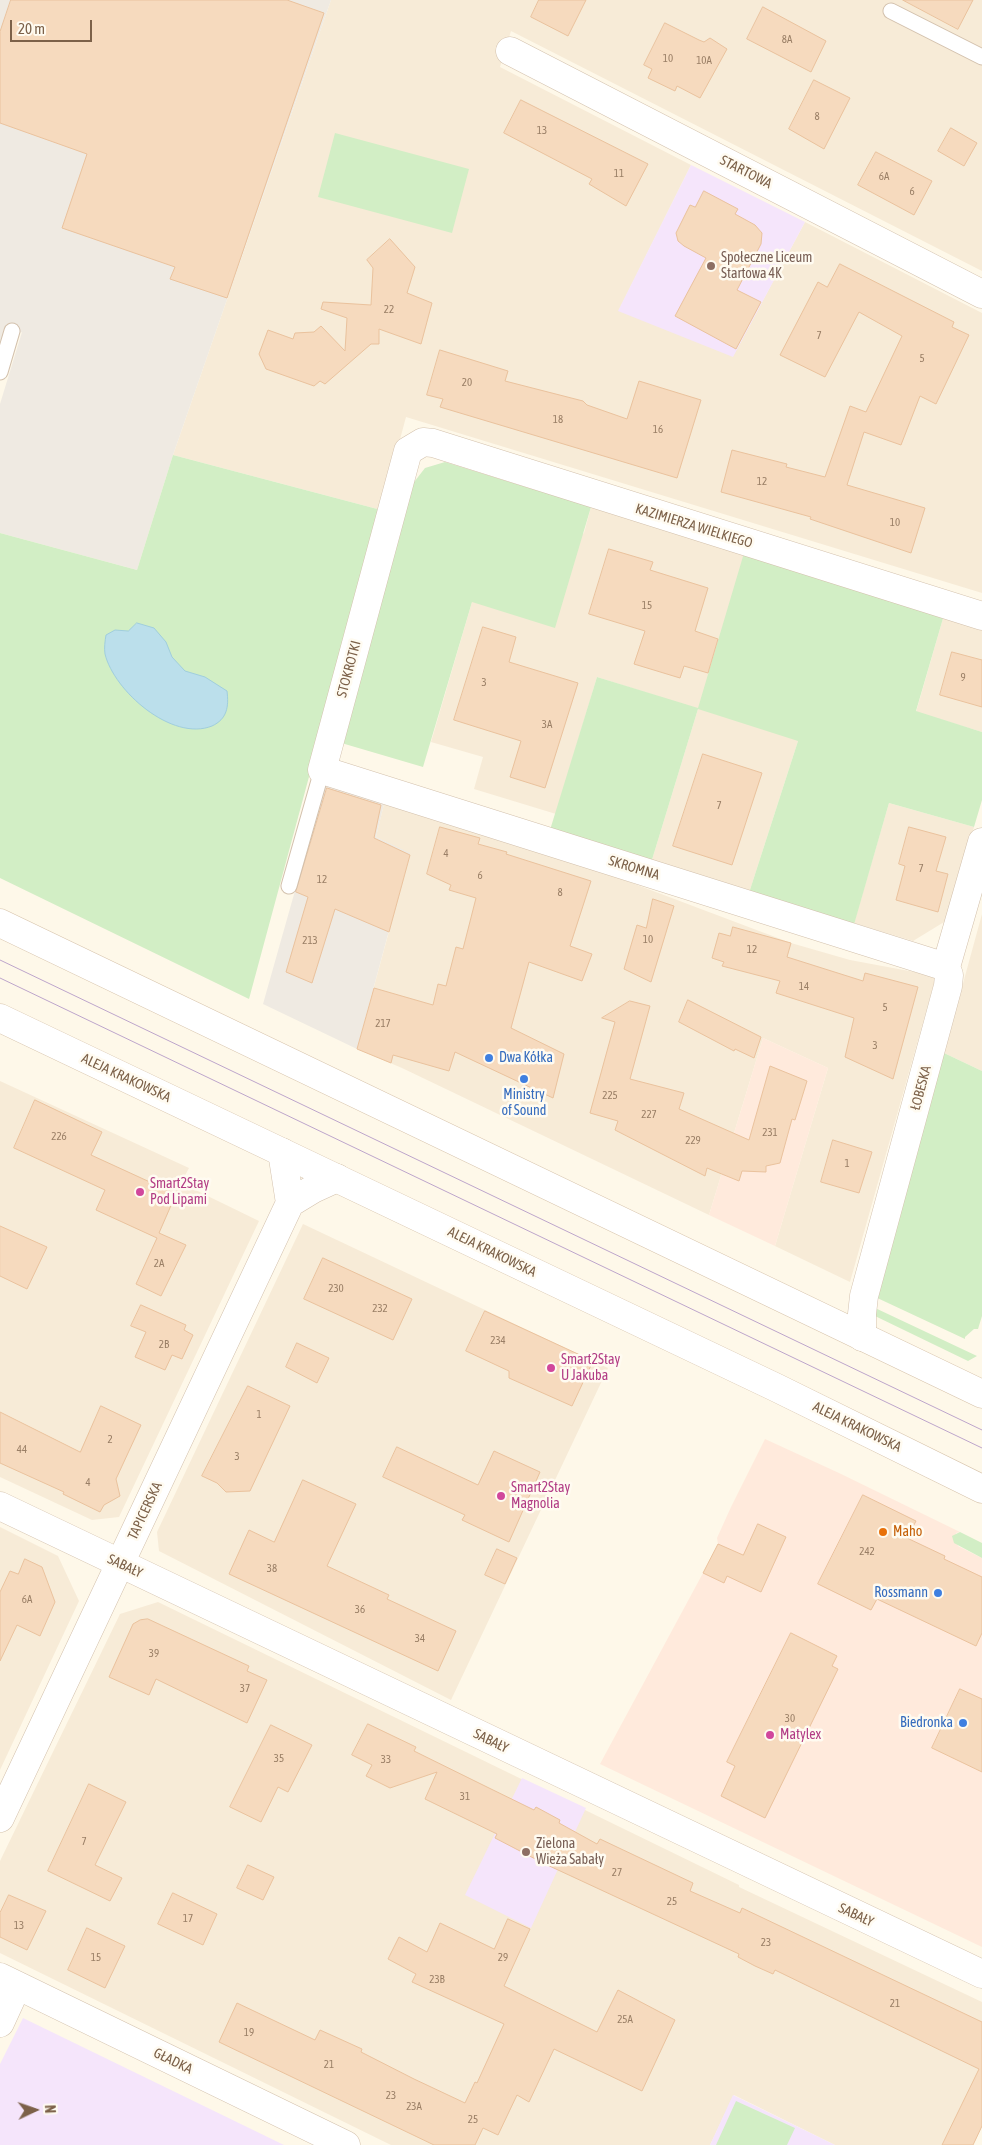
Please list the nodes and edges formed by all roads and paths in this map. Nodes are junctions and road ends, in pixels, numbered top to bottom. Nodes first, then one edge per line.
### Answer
1 (891, 11) dead end
2 (510, 51) dead end
3 (982, 57) edge
4 (982, 294) edge
5 (12, 331) dead end
6 (0, 372) edge
7 (408, 451) joint
8 (982, 616) edge
9 (322, 770) junction
10 (982, 842) edge
11 (289, 886) dead end
12 (0, 923) edge
13 (946, 967) junction
14 (0, 1018) edge
15 (282, 1152) junction
16 (337, 1178) junction
17 (290, 1203) junction
18 (862, 1336) junction
19 (981, 1391) edge
20 (982, 1489) edge
21 (0, 1506) edge
22 (120, 1564) junction
23 (0, 1818) edge
24 (982, 1974) edge
25 (8, 1982) edge
26 (0, 2023) edge
27 (346, 2145) edge

1 - 3 lane
2 - 4 street, STARTOWA
5 - 6 lane
7 - 8 street, KAZIMIERZA WIELKIEGO
7 - 9 street, STOKROTKI
9 - 11 lane, STOKROTKI
9 - 13 street, SKROMNA
10 - 13 street, ŁOBESKA
12 - 18 street
13 - 18 street, ŁOBESKA
14 - 15 street, ALEJA KRAKOWSKA
15 - 16 street, ALEJA KRAKOWSKA
15 - 17 street
16 - 17 street
16 - 20 street, ALEJA KRAKOWSKA
17 - 22 street, TAPICERSKA
18 - 19 street
21 - 22 street, SABAŁY
22 - 23 street, TAPICERSKA
22 - 24 street, SABAŁY
25 - 26 street
25 - 27 street, GŁADKA

